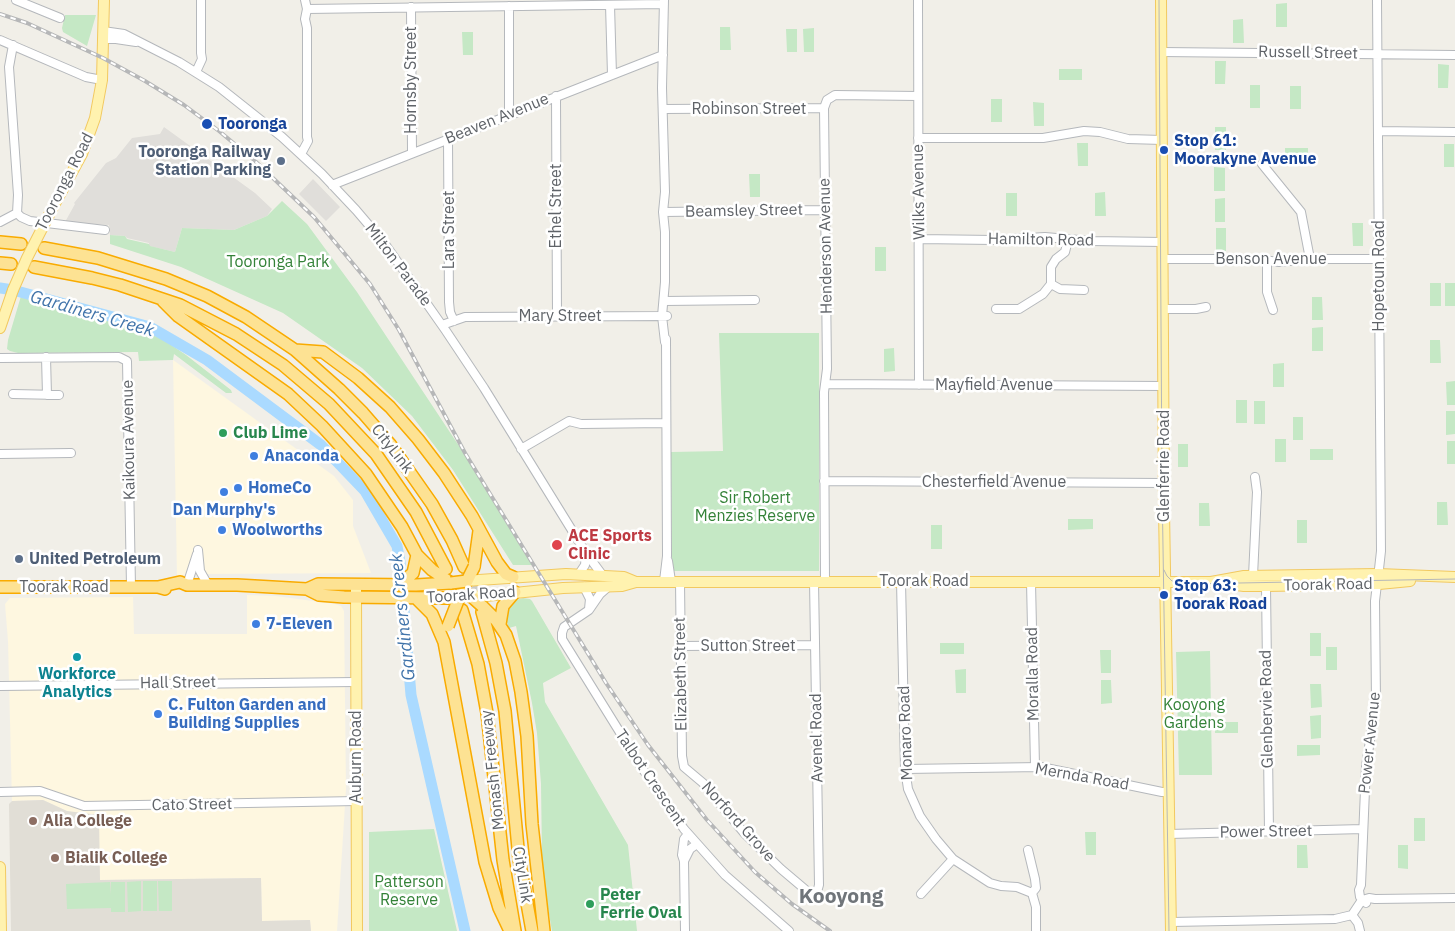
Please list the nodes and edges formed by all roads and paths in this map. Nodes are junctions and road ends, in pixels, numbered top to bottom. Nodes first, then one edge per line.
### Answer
1 (16, 0) edge
2 (104, 0) edge
3 (201, 0) edge
4 (305, 0) edge
5 (309, 0) edge
6 (918, 0) edge
7 (1161, 0) edge
8 (1377, 0) edge
9 (662, 2) edge
10 (560, 3) edge
11 (610, 5) junction
12 (510, 6) junction
13 (411, 7) junction
14 (309, 9) junction
15 (60, 18) dead end
16 (103, 35) junction
17 (0, 40) edge
18 (13, 46) junction
19 (1161, 52) junction
20 (1378, 54) junction
21 (663, 55) junction
22 (1455, 55) edge
23 (194, 71) junction
24 (612, 75) junction
25 (102, 80) junction
26 (556, 96) junction
27 (918, 96) junction
28 (824, 108) junction
29 (665, 109) junction
30 (509, 115) junction
31 (1378, 131) junction
32 (1455, 132) edge
33 (918, 138) junction
34 (448, 139) junction
35 (1162, 140) junction
36 (298, 152) junction
37 (412, 153) junction
38 (1262, 164) dead end
39 (332, 185) junction
40 (825, 210) junction
41 (665, 212) junction
42 (17, 213) junction
43 (0, 222) edge
44 (105, 230) dead end
45 (919, 240) junction
46 (1068, 240) junction
47 (0, 242) edge
48 (1163, 242) junction
49 (21, 244) dead end
50 (44, 248) dead end
51 (1163, 259) junction
52 (1310, 259) junction
53 (1379, 260) junction
54 (1267, 261) junction
55 (34, 267) dead end
56 (1051, 284) junction
57 (1084, 290) dead end
58 (160, 299) junction
59 (755, 300) dead end
60 (667, 301) junction
61 (1206, 307) dead end
62 (996, 309) dead end
63 (1163, 309) junction
64 (1273, 310) dead end
65 (557, 316) junction
66 (664, 316) junction
67 (454, 321) junction
68 (0, 326) edge
69 (444, 328) junction
70 (295, 350) junction
71 (46, 357) junction
72 (0, 358) edge
73 (825, 384) junction
74 (919, 384) junction
75 (1164, 386) junction
76 (13, 394) dead end
77 (47, 395) junction
78 (59, 395) dead end
79 (664, 423) junction
80 (521, 449) junction
81 (71, 453) dead end
82 (0, 454) edge
83 (1255, 477) dead end
84 (824, 481) junction
85 (1164, 483) junction
86 (479, 531) junction
87 (586, 553) junction
88 (417, 554) junction
89 (469, 567) junction
90 (446, 569) dead end
91 (579, 574) junction
92 (603, 576) junction
93 (1253, 576) junction
94 (513, 577) junction
95 (1455, 578) edge
96 (1379, 580) junction
97 (672, 581) junction
98 (820, 581) junction
99 (901, 581) junction
100 (636, 582) junction
101 (1031, 582) junction
102 (1165, 582) junction
103 (1211, 582) junction
104 (451, 583) junction
105 (356, 584) junction
106 (187, 585) junction
107 (208, 585) junction
108 (394, 585) junction
109 (608, 586) junction
110 (1266, 586) junction
111 (131, 587) junction
112 (584, 587) junction
113 (0, 588) edge
114 (307, 589) junction
115 (468, 589) junction
116 (516, 592) junction
117 (356, 598) junction
118 (416, 598) junction
119 (589, 609) junction
120 (462, 610) dead end
121 (491, 617) junction
122 (442, 626) junction
123 (815, 645) junction
124 (681, 646) junction
125 (356, 682) junction
126 (0, 686) edge
127 (1034, 766) junction
128 (684, 767) joint
129 (905, 769) junction
130 (0, 792) edge
131 (1169, 792) junction
132 (357, 802) junction
133 (1363, 829) junction
134 (1269, 832) junction
135 (688, 834) junction
136 (1169, 834) junction
137 (697, 844) junction
138 (1028, 850) dead end
139 (953, 858) junction
140 (684, 861) junction
141 (0, 867) edge
142 (0, 880) edge
143 (1034, 890) junction
144 (815, 894) joint
145 (921, 894) dead end
146 (1455, 898) edge
147 (1364, 900) junction
148 (1354, 917) junction
149 (1171, 926) edge
150 (1, 931) edge
151 (357, 931) edge
152 (510, 931) edge
153 (515, 931) edge
154 (532, 931) edge
155 (544, 931) edge
156 (685, 931) edge
157 (789, 931) edge
158 (1036, 931) edge
159 (1360, 931) edge

1 - 15 street
2 - 16 main road, Tooronga Road
3 - 23 street
4 - 14 street
5 - 14 street
6 - 27 street, Wilks Avenue
7 - 19 main road, Glenferrie Road
8 - 20 street, Hopetoun Road
9 - 11 street
9 - 21 street, Elizabeth Street
10 - 11 street
10 - 12 street
11 - 24 street
12 - 13 street
12 - 30 street
13 - 14 street
13 - 37 street, Hornsby Street
14 - 36 street
16 - 23 street, Milton Parade
16 - 25 main road, Tooronga Road
17 - 18 street
18 - 25 street
18 - 42 street
19 - 20 street, Russell Street
19 - 35 main road, Glenferrie Road
20 - 22 street, Russell Street
20 - 31 street, Hopetoun Road
21 - 24 street, Beaven Avenue
21 - 29 street, Elizabeth Street
23 - 36 street, Milton Parade
24 - 26 street, Beaven Avenue
25 - 68 main road, Tooronga Road, bridge
26 - 30 street, Beaven Avenue
26 - 65 street, Ethel Street
27 - 28 street, Robinson Street
27 - 33 street, Wilks Avenue
28 - 29 street, Robinson Street
28 - 40 street, Henderson Avenue
29 - 41 street, Elizabeth Street
30 - 34 street, Beaven Avenue
31 - 32 street
31 - 53 street, Hopetoun Road
33 - 35 street
33 - 45 street, Wilks Avenue
34 - 37 street, Beaven Avenue
34 - 67 street, Lara Street
35 - 48 main road, Glenferrie Road
36 - 39 street, Milton Parade
37 - 39 street, Beaven Avenue
38 - 52 street
39 - 69 street, Milton Parade
40 - 41 street, Beamsley Street
40 - 73 street, Henderson Avenue
41 - 60 street, Elizabeth Street
42 - 43 street
42 - 44 street
45 - 46 street, Hamilton Road
45 - 74 street, Wilks Avenue
46 - 48 street, Hamilton Road
46 - 56 street
47 - 49 highway
48 - 51 main road, Glenferrie Road
50 - 70 highway
51 - 54 street, Benson Avenue
51 - 63 main road, Glenferrie Road
52 - 53 street, Benson Avenue
52 - 54 street, Benson Avenue
53 - 96 street, Hopetoun Road
54 - 64 street
55 - 58 highway
56 - 57 street
56 - 62 street
58 - 88 highway
58 - 90 highway
59 - 60 street
60 - 66 street, Elizabeth Street
61 - 63 street
63 - 75 main road, Glenferrie Road
65 - 66 street, Mary Street
65 - 67 street, Mary Street
66 - 79 street, Elizabeth Street
67 - 69 street
69 - 80 street, Milton Parade
70 - 86 highway
70 - 89 highway, CityLink
71 - 72 street, Kaikoura Avenue
71 - 77 street
71 - 111 street, Kaikoura Avenue
73 - 74 street, Mayfield Avenue
73 - 84 street, Henderson Avenue
74 - 75 street, Mayfield Avenue
75 - 85 main road, Glenferrie Road
76 - 77 street
77 - 78 street
79 - 80 street
79 - 97 street, Elizabeth Street
80 - 87 street, Milton Parade
81 - 82 street
83 - 93 street
84 - 85 street, Chesterfield Avenue
84 - 98 street, Avenel Road
85 - 102 main road, Glenferrie Road
86 - 89 highway
86 - 94 highway
87 - 91 street
87 - 92 street, Milton Parade
88 - 104 highway
88 - 108 highway
89 - 115 highway, bridge
91 - 92 main road, Toorak Road
91 - 94 main road, Toorak Road
92 - 100 main road, Toorak Road
93 - 96 main road, Toorak Road
93 - 103 main road, Toorak Road
94 - 115 main road, Toorak Road
95 - 96 main road, Toorak Road
96 - 110 main road, Toorak Road
96 - 133 street, Power Avenue
97 - 98 main road, Toorak Road
97 - 100 main road, Toorak Road
97 - 124 street, Elizabeth Street
98 - 99 main road, Toorak Road
98 - 123 street, Avenel Road
99 - 101 main road, Toorak Road
99 - 129 street, Monaro Road
100 - 109 main road, Toorak Road
101 - 102 main road, Toorak Road
101 - 127 street, Moralla Road
102 - 103 main road, Toorak Road
102 - 131 main road, Glenferrie Road
103 - 110 main road, Toorak Road
104 - 108 highway, Toorak Road
104 - 115 highway, Toorak Road, bridge
105 - 108 highway, Toorak Road
105 - 114 highway, Toorak Road
105 - 117 main road, Auburn Road
106 - 107 highway, Toorak Road
106 - 107 street
106 - 111 highway, Toorak Road
107 - 114 highway, Toorak Road
109 - 112 main road, Toorak Road
109 - 119 street, Talbot Crescent
110 - 134 street, Glenbervie Road
111 - 113 highway, Toorak Road
112 - 116 main road, Toorak Road
112 - 119 street
114 - 117 highway, Toorak Road
115 - 116 main road, Toorak Road, bridge
115 - 118 highway, Toorak Road, bridge
115 - 121 highway, bridge
115 - 122 highway, bridge
116 - 121 highway
117 - 118 highway, Toorak Road
117 - 125 main road, Auburn Road
118 - 122 highway
119 - 135 street, Talbot Crescent
120 - 153 highway, Monash Freeway
121 - 154 highway, CityLink
121 - 155 highway
122 - 152 highway
123 - 124 street, Sutton Street
123 - 144 street, Avenel Road
124 - 128 street, Elizabeth Street
125 - 126 street, Hall Street
125 - 132 main road, Auburn Road
127 - 129 street, Mernda Road
127 - 131 street, Mernda Road
128 - 144 street, Norford Grove
129 - 139 street, Monaro Road
130 - 132 street, Cato Street
131 - 136 main road, Glenferrie Road
132 - 151 main road, Auburn Road
133 - 134 street, Power Street
133 - 147 street, Power Avenue
134 - 136 street, Power Street
135 - 137 street, Talbot Crescent
135 - 140 street
136 - 149 main road, Glenferrie Road
137 - 140 street
137 - 157 street, Talbot Crescent
138 - 143 street
139 - 143 street, Monaro Road
139 - 145 street
140 - 156 street
141 - 142 main road
142 - 150 main road
143 - 158 street
146 - 147 street
147 - 148 street
148 - 149 street
148 - 159 street

